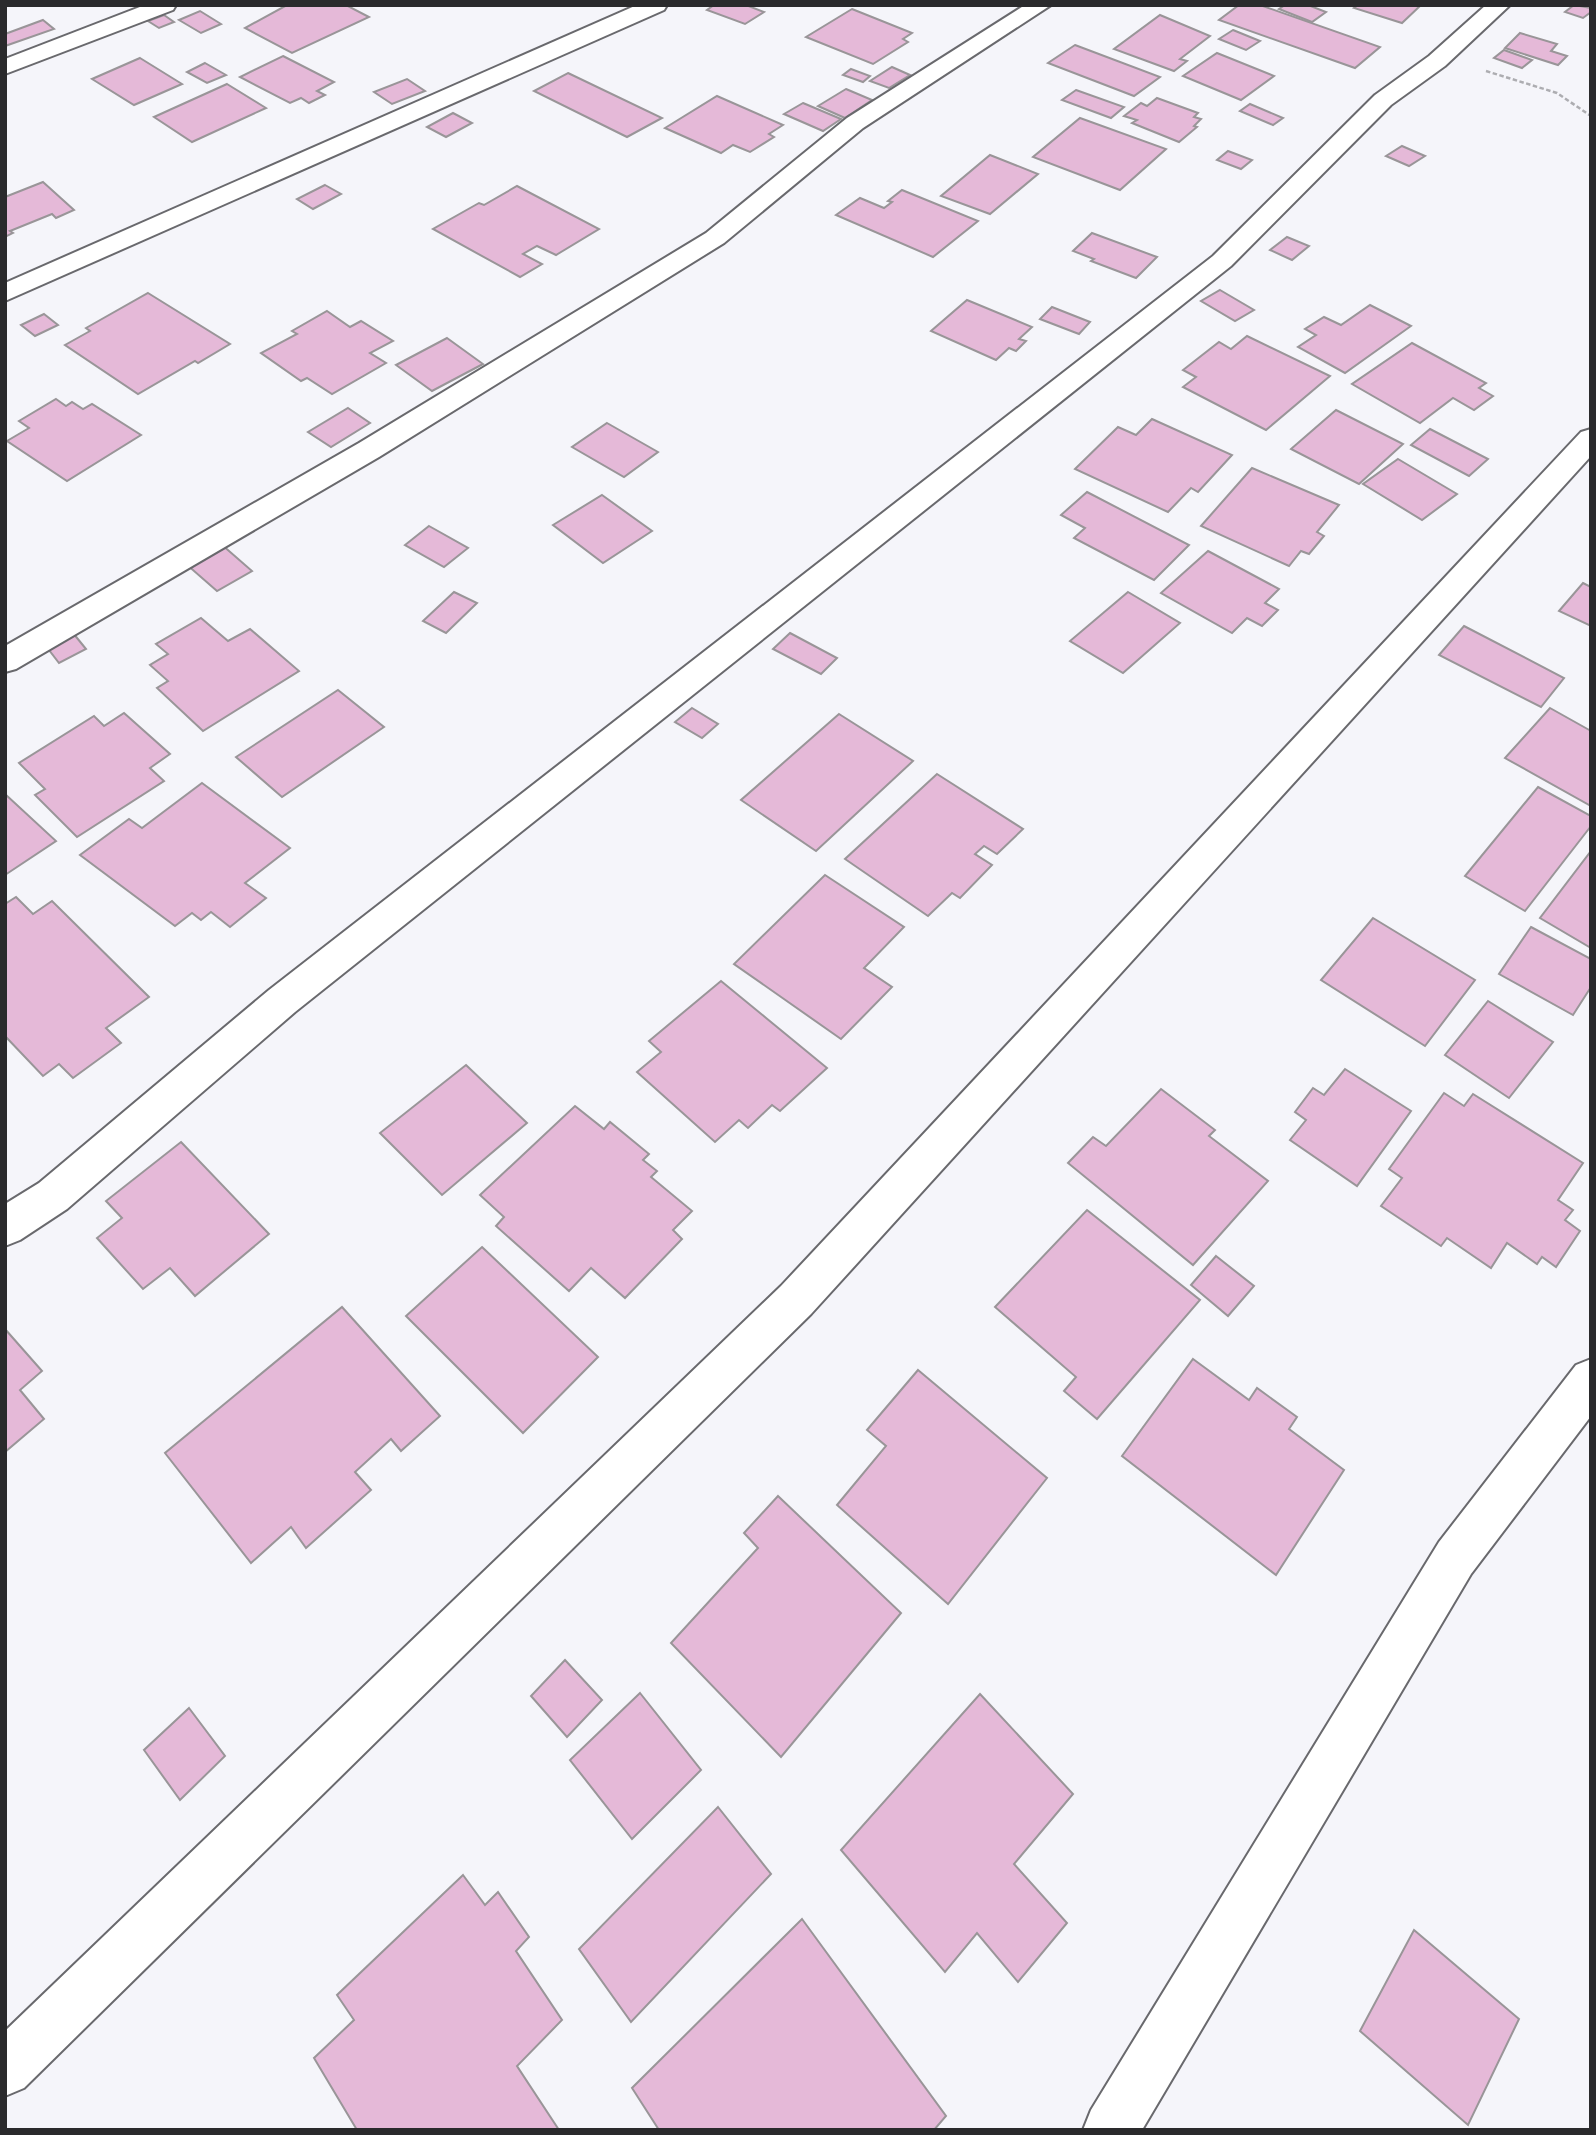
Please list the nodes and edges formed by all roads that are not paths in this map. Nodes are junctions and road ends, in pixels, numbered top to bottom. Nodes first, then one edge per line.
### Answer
1 (165, 5) edge
2 (656, 5) edge
3 (1040, 5) edge
4 (1499, 5) edge
5 (5, 67) edge
6 (5, 293) edge
7 (1591, 438) edge
8 (5, 661) edge
9 (5, 1227) edge
10 (1591, 1380) edge
11 (5, 2069) edge
12 (1111, 2130) edge

1 - 5 street
2 - 6 street
3 - 8 street
4 - 9 street
7 - 11 street
10 - 12 street

